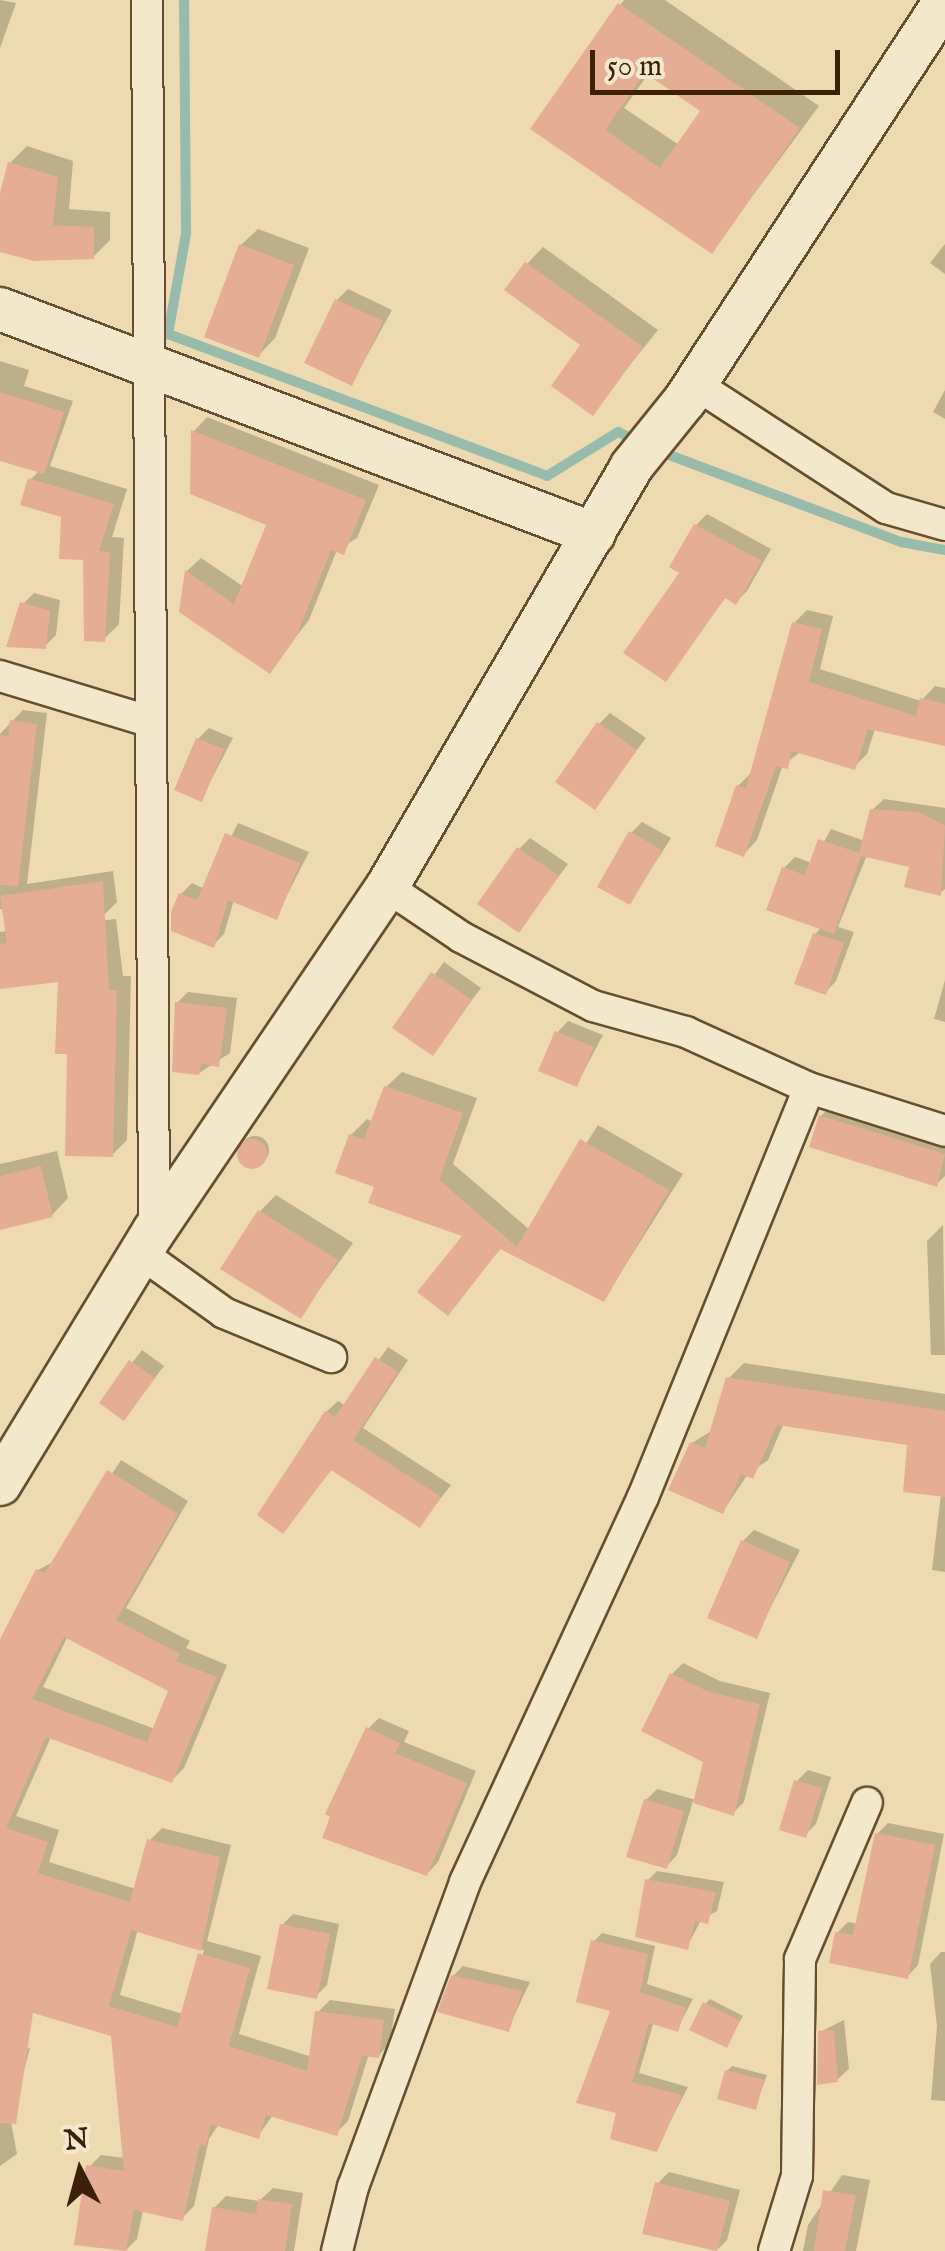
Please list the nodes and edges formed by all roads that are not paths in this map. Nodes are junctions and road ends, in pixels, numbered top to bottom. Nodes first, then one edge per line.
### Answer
1 (146, 0) edge
2 (945, 1) edge
3 (0, 309) edge
4 (150, 370) junction
5 (690, 392) junction
6 (945, 525) edge
7 (594, 534) junction
8 (0, 676) edge
9 (148, 721) junction
10 (387, 888) junction
11 (809, 1088) junction
12 (945, 1130) edge
13 (148, 1242) junction
14 (331, 1357) dead end
15 (0, 1484) edge
16 (867, 1802) dead end
17 (337, 2251) edge
18 (774, 2251) edge

1 - 4 street
2 - 5 street
3 - 4 street
4 - 7 street
4 - 9 street
5 - 6 street
5 - 7 street
7 - 10 street
8 - 9 street
9 - 13 street
10 - 11 street
10 - 13 street
11 - 12 street
11 - 17 street
13 - 14 street
13 - 15 street
16 - 18 street

